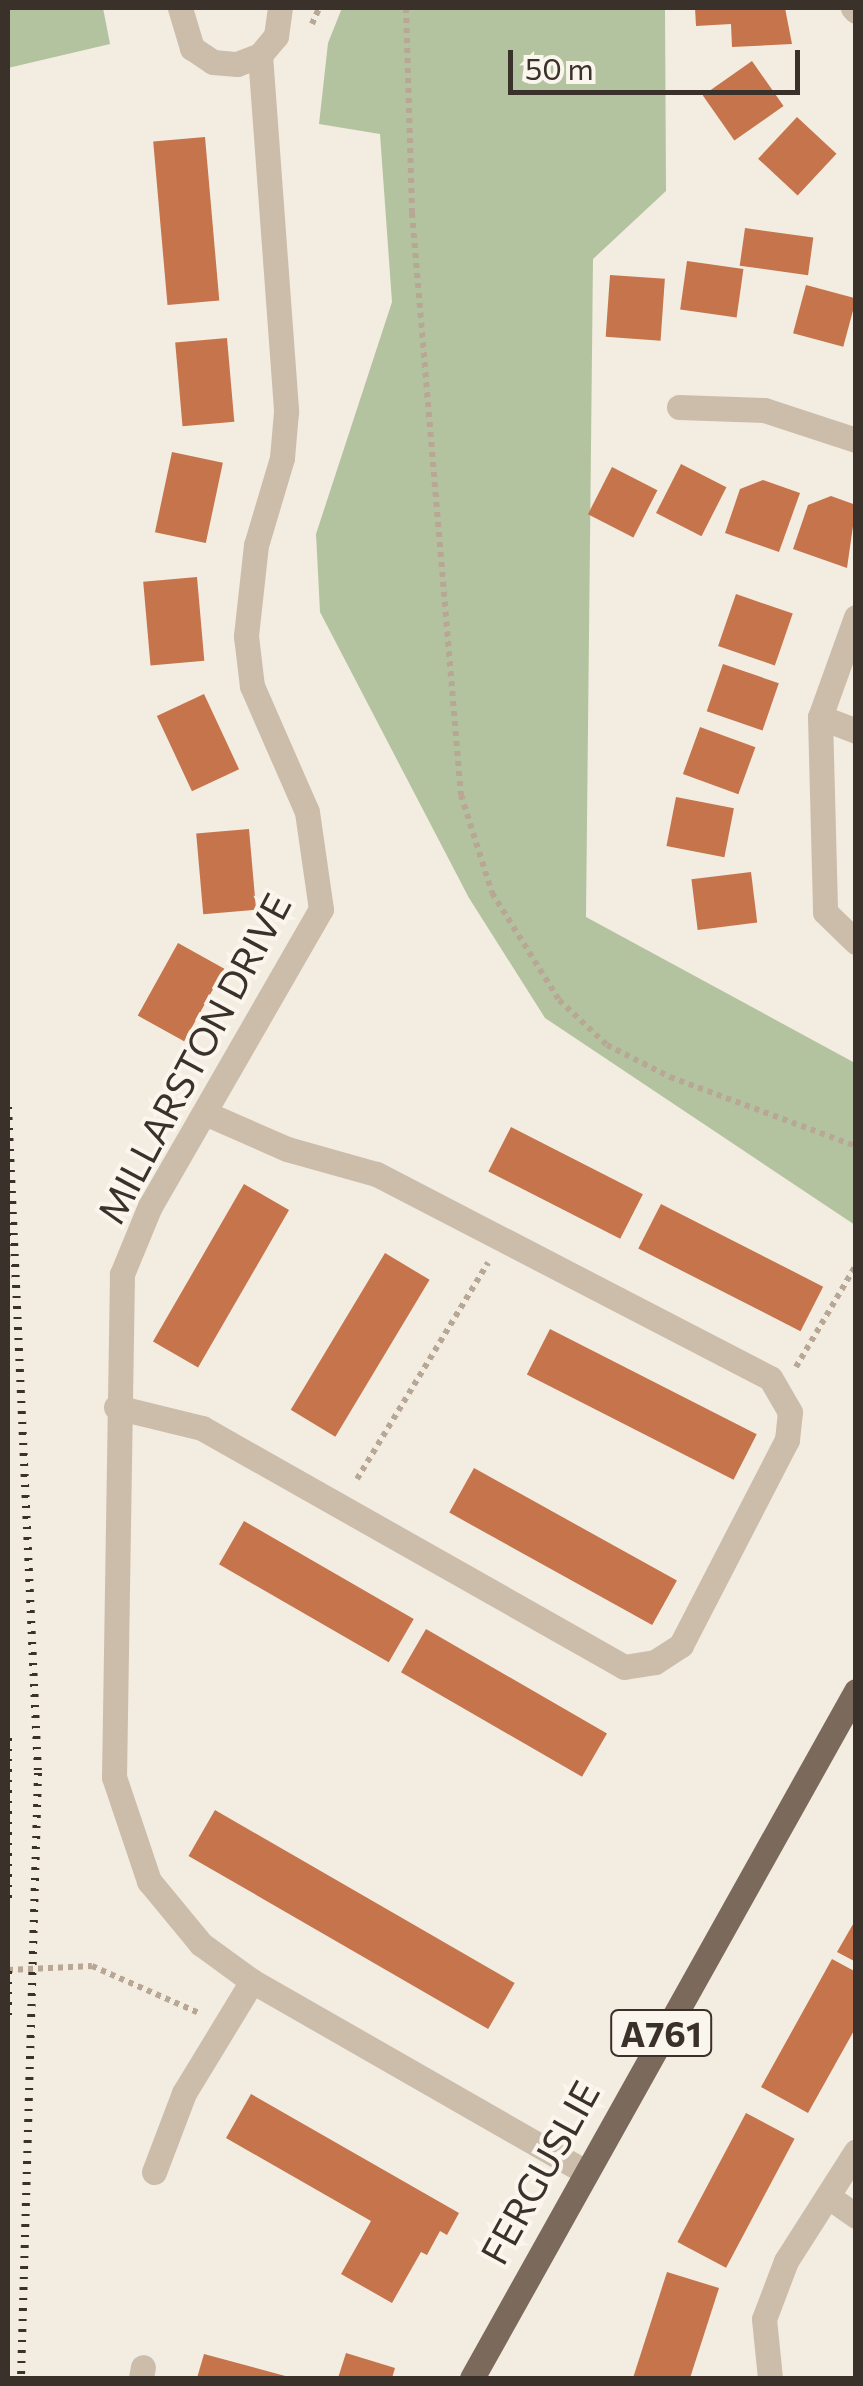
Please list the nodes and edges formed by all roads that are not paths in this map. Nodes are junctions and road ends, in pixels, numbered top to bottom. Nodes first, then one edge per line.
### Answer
1 (180, 8) edge
2 (280, 8) edge
3 (260, 55) junction
4 (679, 407) dead end
5 (856, 440) edge
6 (856, 617) edge
7 (820, 717) junction
8 (856, 731) edge
9 (856, 942) edge
10 (205, 1113) junction
11 (116, 1407) junction
12 (856, 1691) edge
13 (252, 1981) junction
14 (856, 2151) edge
15 (584, 2171) junction
16 (154, 2172) dead end
17 (829, 2197) junction
18 (856, 2216) edge
19 (472, 2378) edge
20 (770, 2378) edge

1 - 3 street
2 - 3 street
3 - 10 street, MILLARSTON DRIVE
4 - 5 street
6 - 7 street
7 - 8 street
7 - 9 street
10 - 11 street, MILLARSTON DRIVE
10 - 11 street
11 - 13 street, MILLARSTON DRIVE
12 - 15 main road, FERGUSLIE / A761
13 - 15 street, MILLARSTON DRIVE
13 - 16 street
14 - 17 street
15 - 19 main road, FERGUSLIE / A761
17 - 18 street
17 - 20 street

